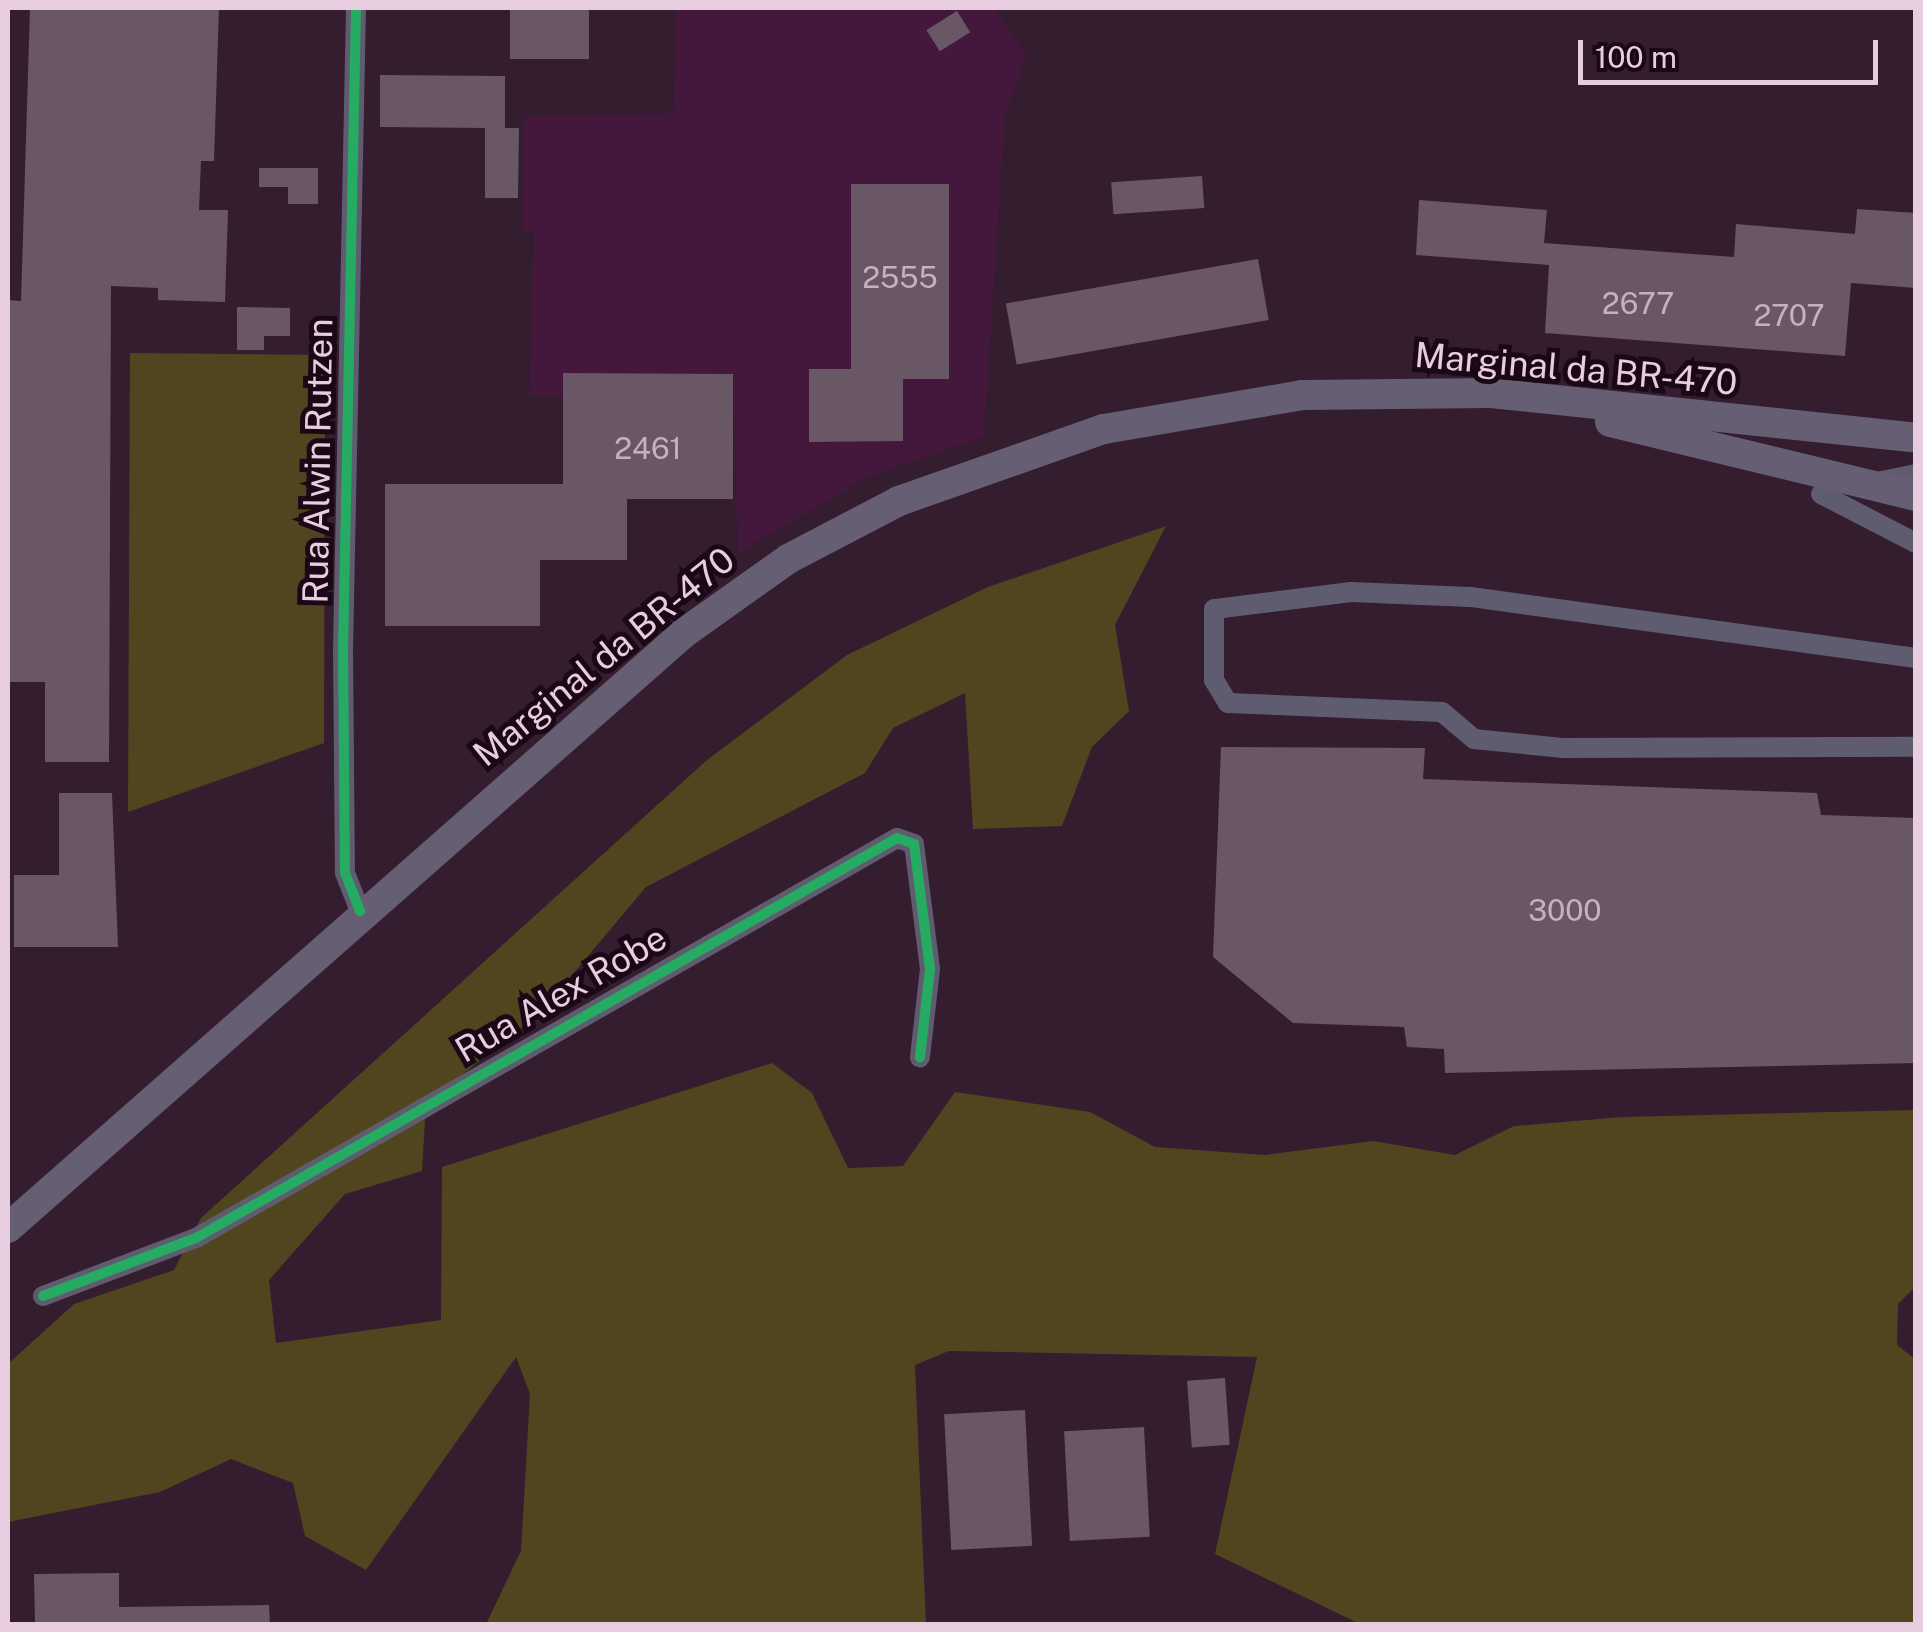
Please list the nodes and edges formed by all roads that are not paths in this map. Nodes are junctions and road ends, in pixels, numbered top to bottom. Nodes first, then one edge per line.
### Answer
1 (356, 8) edge
2 (1491, 392) junction
3 (1916, 438) edge
4 (1916, 474) edge
5 (1866, 484) junction
6 (1916, 496) edge
7 (1916, 542) edge
8 (1916, 658) edge
9 (1916, 746) edge
10 (360, 911) junction
11 (920, 1058) dead end
12 (8, 1228) edge
13 (43, 1296) dead end

1 - 10 street, Rua Alwin Rutzen
2 - 3 highway, Marginal da BR-470
2 - 5 highway
2 - 10 highway, Marginal da BR-470
4 - 5 street
5 - 6 highway
5 - 7 street
8 - 9 street
10 - 12 highway, Marginal da BR-470
11 - 13 street, Rua Alex Robe

